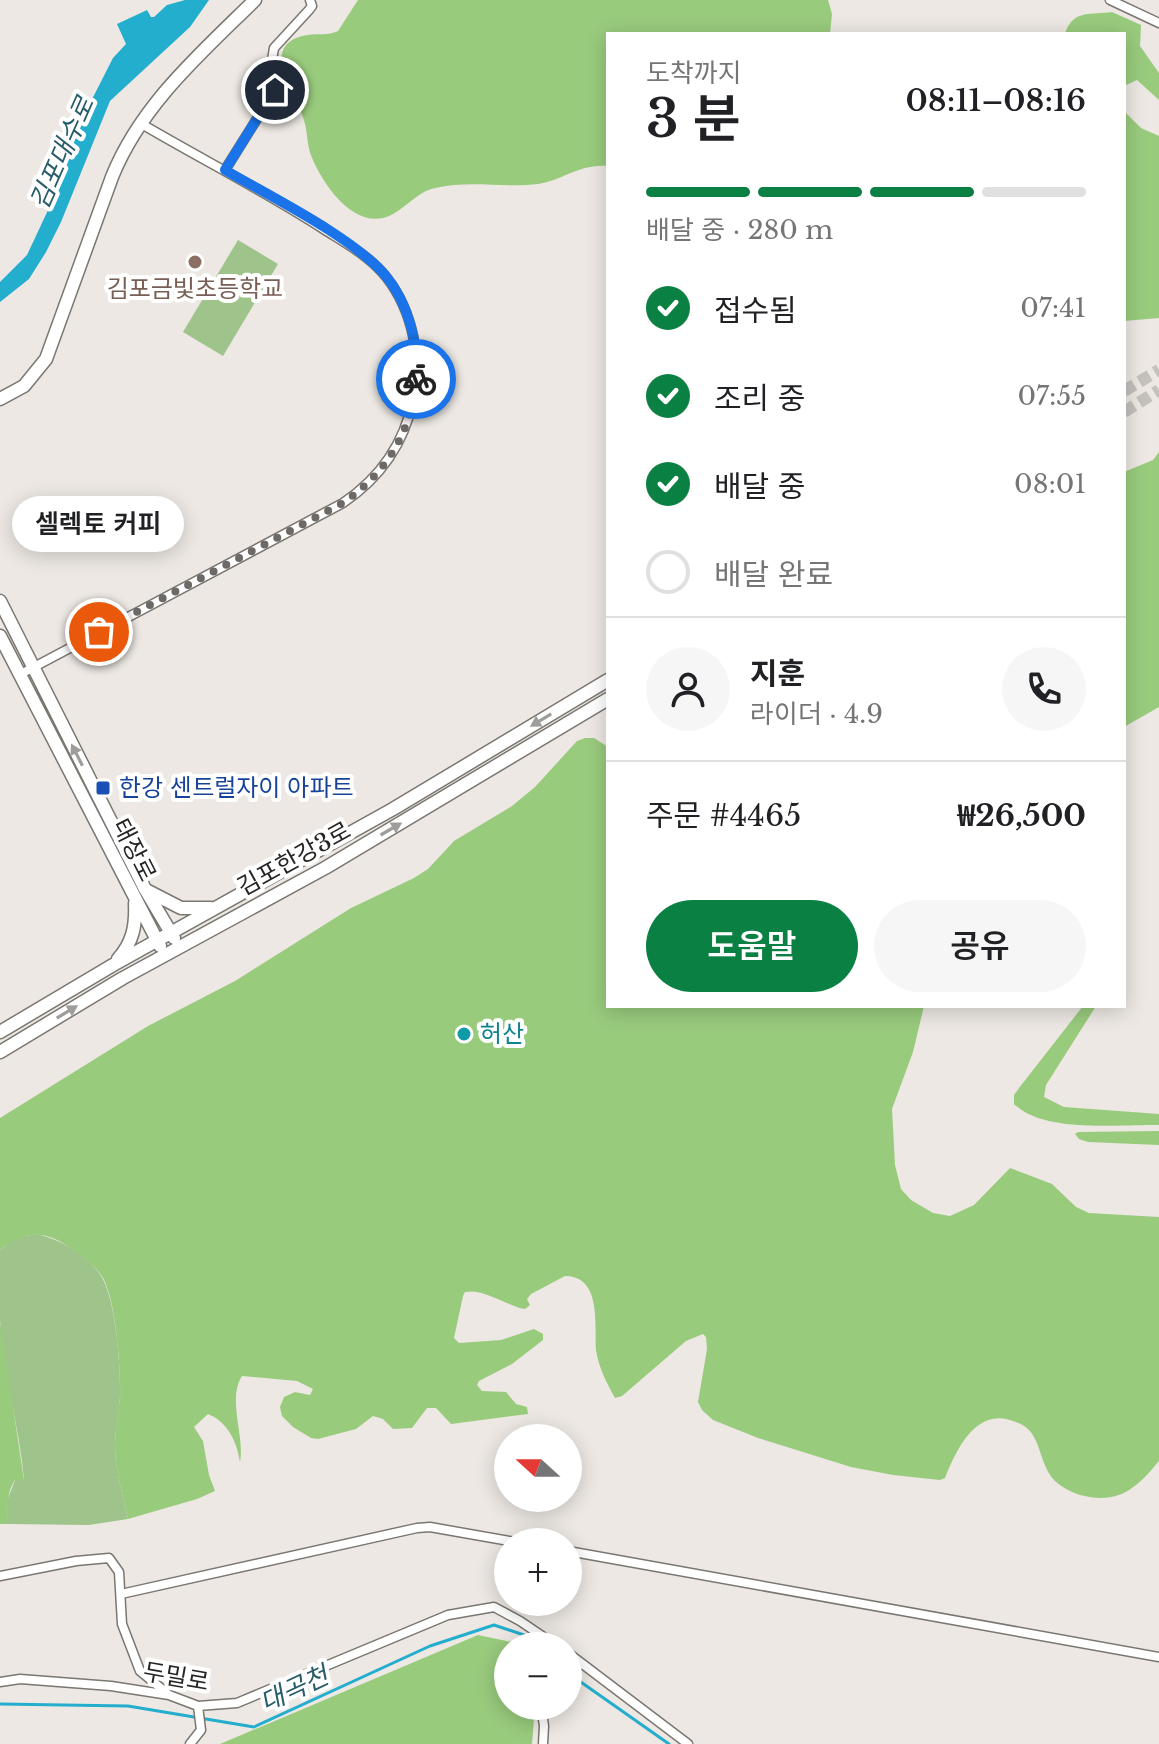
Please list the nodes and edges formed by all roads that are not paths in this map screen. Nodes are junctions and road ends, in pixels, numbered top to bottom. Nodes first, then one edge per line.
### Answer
1 (255, 0) edge
2 (310, 0) edge
3 (1110, 0) edge
4 (1159, 23) edge
5 (140, 123) junction
6 (225, 170) junction
7 (0, 399) edge
8 (0, 601) edge
9 (0, 636) edge
10 (32, 668) junction
11 (19, 675) junction
12 (606, 681) edge
13 (606, 700) edge
14 (145, 889) junction
15 (134, 899) junction
16 (214, 908) junction
17 (171, 932) junction
18 (157, 941) junction
19 (179, 947) junction
20 (165, 955) junction
21 (113, 965) junction
22 (0, 1032) edge
23 (0, 1052) edge
24 (494, 1538) edge
25 (582, 1554) edge
26 (0, 1576) edge
27 (121, 1594) junction
28 (536, 1632) edge
29 (1159, 1657) edge
30 (582, 1664) edge
31 (0, 1682) edge
32 (169, 1695) junction
33 (198, 1709) junction
34 (543, 1720) edge
35 (190, 1744) edge
36 (543, 1744) edge
37 (688, 1744) edge

1 - 5 street
2 - 6 street
3 - 4 street
5 - 6 street
5 - 7 street
6 - 10 street
8 - 10 street
9 - 11 street, 태장로
10 - 11 street
14 -> 10 street
11 - 15 street, 태장로
12 -> 16 street, 김포한강3로
19 -> 13 street, 김포한강3로
14 - 16 street
14 - 17 street
15 - 18 street, 태장로
15 - 21 street
16 - 17 street, 김포한강3로
17 - 18 street, 김포한강3로
17 - 19 street
18 - 20 street, 태장로
18 - 21 street, 김포한강3로
19 - 20 street, 김포한강3로
23 -> 20 street, 김포한강3로
21 - 22 street, 김포한강3로
24 - 27 street
25 - 29 street
26 - 27 street
27 - 32 street
28 - 33 street, 두밀로
30 - 37 street
31 - 32 street, 두밀로
32 - 33 street, 두밀로
33 - 35 street
34 - 36 street

